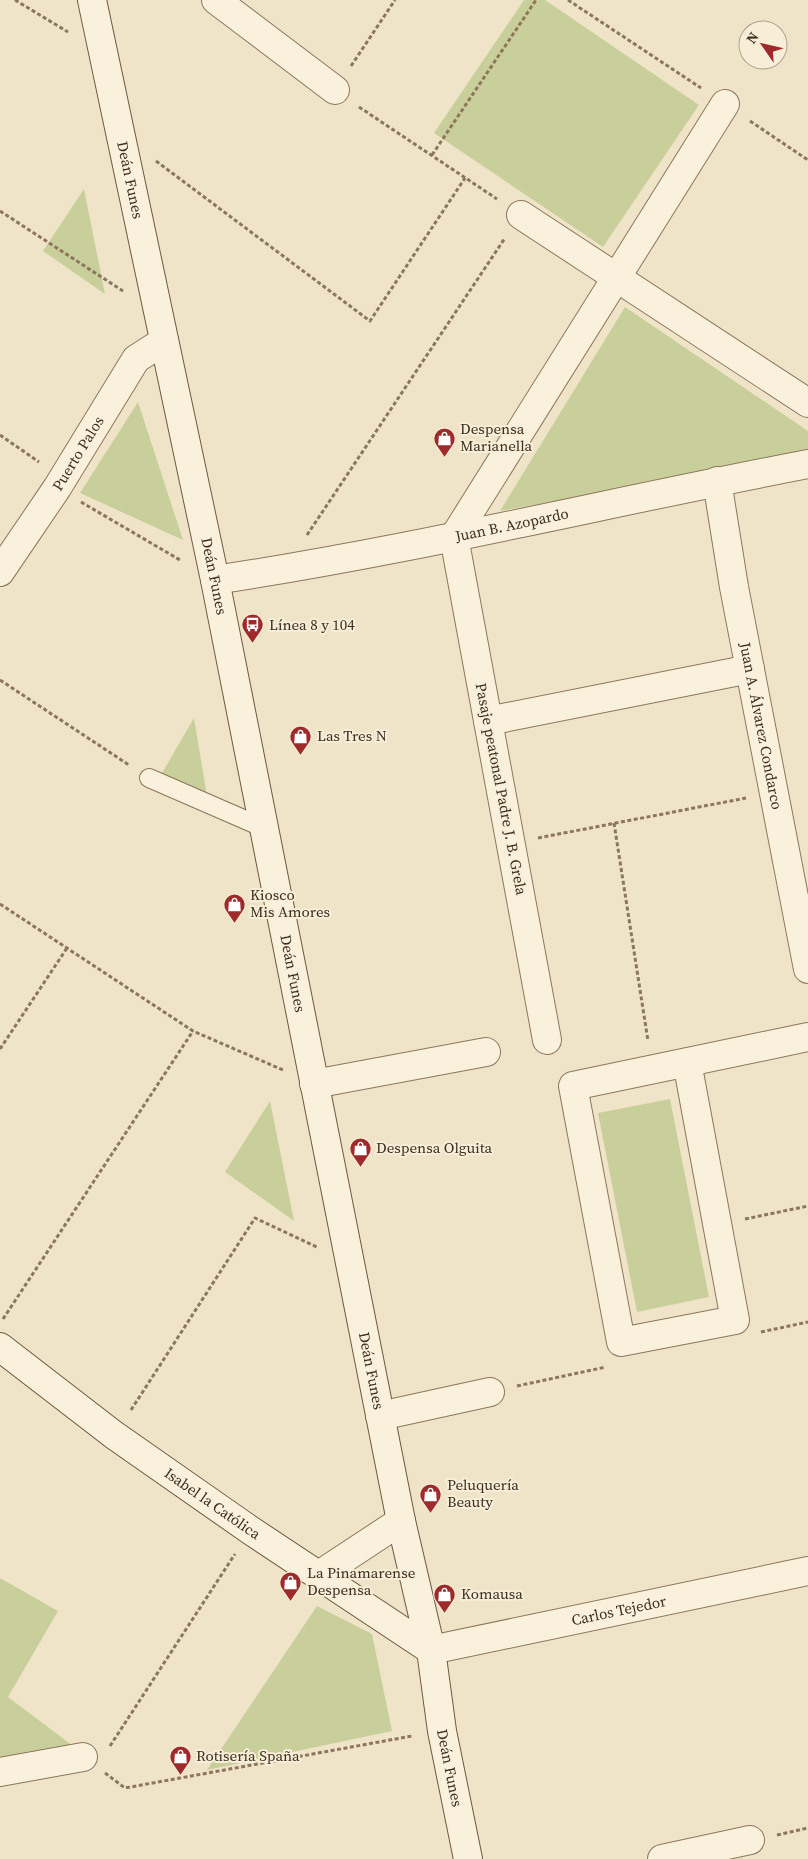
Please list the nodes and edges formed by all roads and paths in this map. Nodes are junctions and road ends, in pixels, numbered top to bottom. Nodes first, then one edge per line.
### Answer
1 (15, 0) edge
2 (92, 0) edge
3 (216, 0) edge
4 (395, 0) edge
5 (536, 0) edge
6 (568, 0) edge
7 (103, 53) junction
8 (335, 90) junction
9 (725, 104) junction
10 (120, 133) junction
11 (432, 156) junction
12 (808, 160) edge
13 (465, 178) junction
14 (0, 211) edge
15 (521, 215) junction
16 (615, 278) junction
17 (161, 328) junction
18 (808, 403) edge
19 (0, 435) edge
20 (808, 464) edge
21 (717, 481) junction
22 (60, 483) junction
23 (454, 537) junction
24 (284, 570) junction
25 (0, 572) edge
26 (215, 580) junction
27 (750, 669) junction
28 (0, 680) edge
29 (488, 721) junction
30 (149, 778) joint
31 (774, 792) junction
32 (614, 823) junction
33 (264, 828) junction
34 (511, 844) junction
35 (0, 904) edge
36 (67, 948) junction
37 (808, 969) edge
38 (193, 1031) junction
39 (808, 1037) edge
40 (547, 1040) dead end
41 (0, 1049) edge
42 (486, 1052) dead end
43 (688, 1062) junction
44 (652, 1069) junction
45 (314, 1084) junction
46 (808, 1206) edge
47 (718, 1224) junction
48 (350, 1261) junction
49 (0, 1324) edge
50 (0, 1347) edge
51 (490, 1392) dead end
52 (380, 1416) junction
53 (114, 1435) junction
54 (400, 1520) junction
55 (250, 1530) junction
56 (808, 1571) edge
57 (320, 1574) junction
58 (431, 1650) junction
59 (442, 1731) junction
60 (83, 1757) junction
61 (0, 1772) edge
62 (750, 1840) dead end
63 (468, 1859) edge
64 (662, 1859) edge

1 - 7 path
2 - 7 street, Deán Funes
3 - 8 street
4 - 8 path
5 - 11 path
6 - 9 path
7 - 10 street, Deán Funes
8 - 11 path
9 - 12 path
9 - 16 street
10 - 13 path
10 - 17 street, Deán Funes
11 - 13 path
13 - 15 path
14 - 17 path
15 - 16 street
15 - 24 path
16 - 18 street
16 - 23 street
17 - 22 street, Puerto Palos
17 - 26 street, Deán Funes
19 - 22 path
20 - 21 street, Juan B. Azopardo
21 - 23 street, Juan B. Azopardo
21 - 27 street, Juan A. Álvarez Condarco
22 - 25 street, Puerto Palos
22 - 26 path
23 - 24 street, Juan B. Azopardo
23 - 29 street, Pasaje peatonal Padre J. B. Grela
24 - 26 street, Juan B. Azopardo
26 - 33 street, Deán Funes
27 - 29 street
27 - 31 street, Juan A. Álvarez Condarco
28 - 30 path
29 - 34 street, Pasaje peatonal Padre J. B. Grela
30 - 33 lane
31 - 32 path
31 - 37 street, Juan A. Álvarez Condarco
32 - 34 path
32 - 44 path
33 - 45 street, Deán Funes
34 - 40 street, Pasaje peatonal Padre J. B. Grela
35 - 36 path
36 - 38 path
36 - 41 path
38 - 45 path
38 - 49 path
39 - 43 street
42 - 45 street
43 - 44 street
43 - 47 street
44 - 47 street
45 - 48 street, Deán Funes
46 - 47 path
48 - 52 street, Deán Funes
48 - 53 path
50 - 53 street, Isabel la Católica
51 - 52 street
52 - 54 street, Deán Funes
53 - 55 street, Isabel la Católica
54 - 57 street
54 - 58 street, Deán Funes
55 - 57 street, Isabel la Católica
55 - 60 path
56 - 58 street, Carlos Tejedor
57 - 58 street, Isabel la Católica
58 - 59 street, Deán Funes
59 - 60 path
59 - 63 street, Deán Funes
60 - 61 street
62 - 64 street

